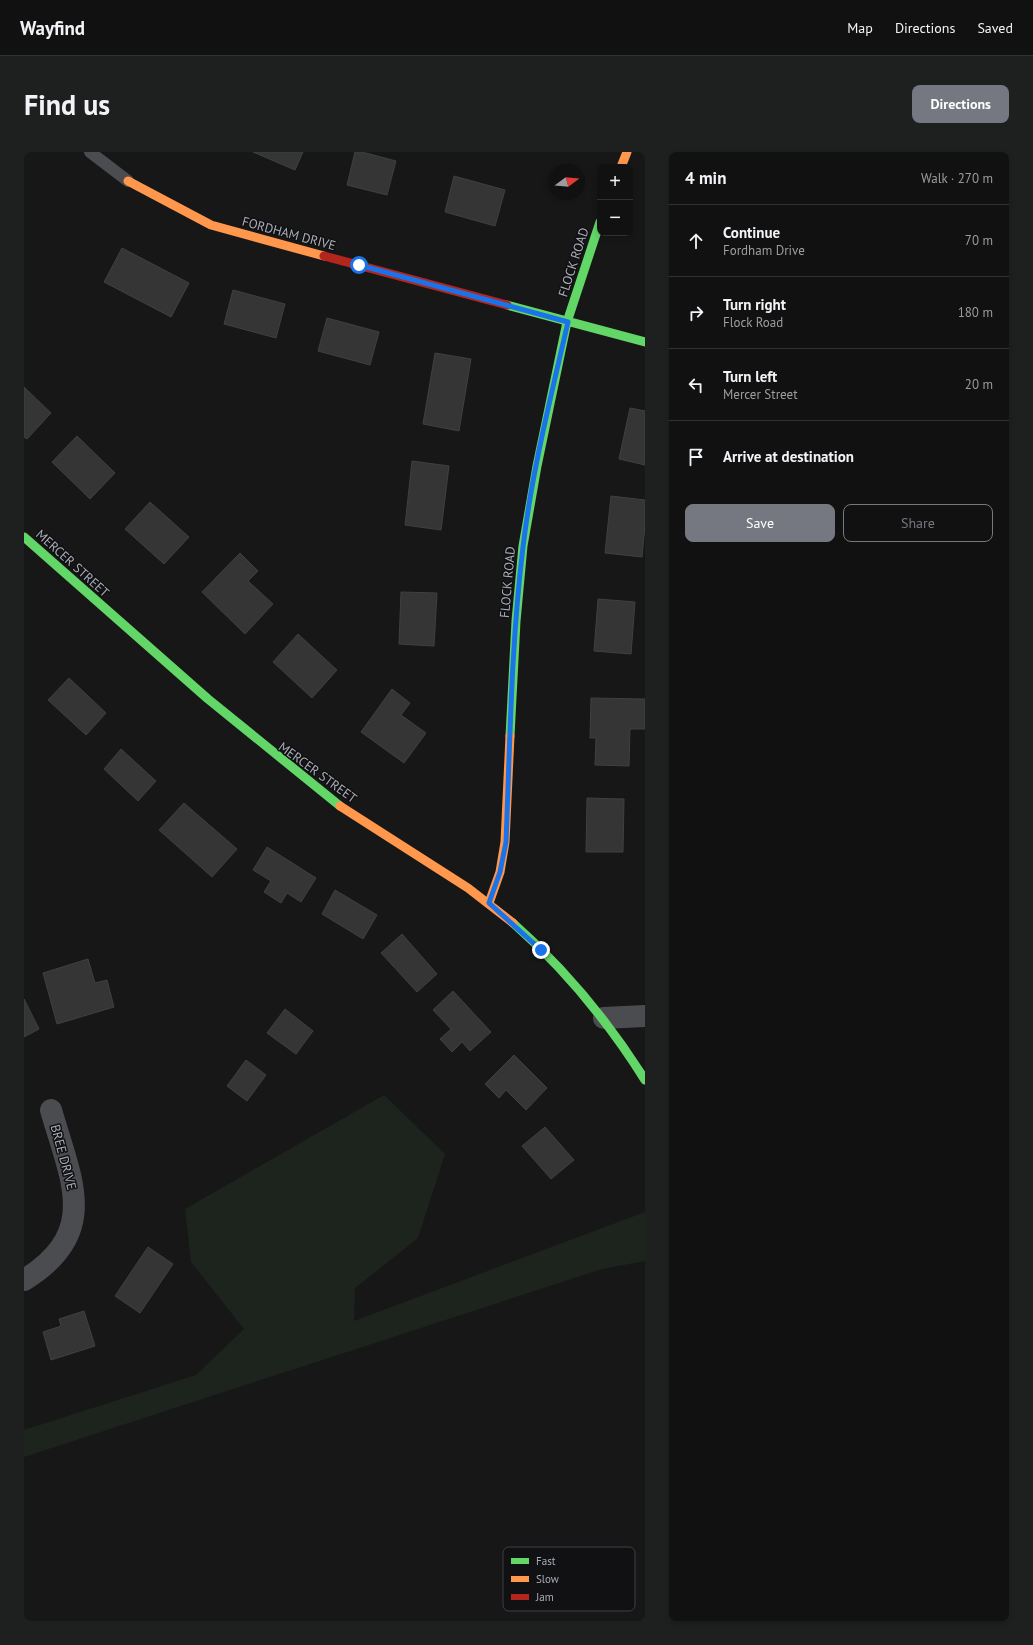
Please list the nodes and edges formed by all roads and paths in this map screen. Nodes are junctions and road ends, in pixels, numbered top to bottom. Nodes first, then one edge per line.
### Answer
1 (90, 152) edge
2 (627, 152) edge
3 (622, 164) edge
4 (128, 181) joint
5 (597, 231) edge
6 (568, 322) junction
7 (645, 342) edge
8 (24, 537) edge
9 (489, 903) junction
10 (645, 1016) edge
11 (604, 1018) junction
12 (645, 1080) edge
13 (51, 1110) dead end
14 (24, 1280) edge

1 - 4 lane
2 - 3 street
4 - 6 street, FORDHAM DRIVE
5 - 6 street, FLOCK ROAD
6 - 7 street, FORDHAM DRIVE
6 - 9 street, FLOCK ROAD
8 - 9 street, MERCER STREET
9 - 11 street, MERCER STREET
10 - 11 street
11 - 12 street, MERCER STREET
13 - 14 street, BREE DRIVE

